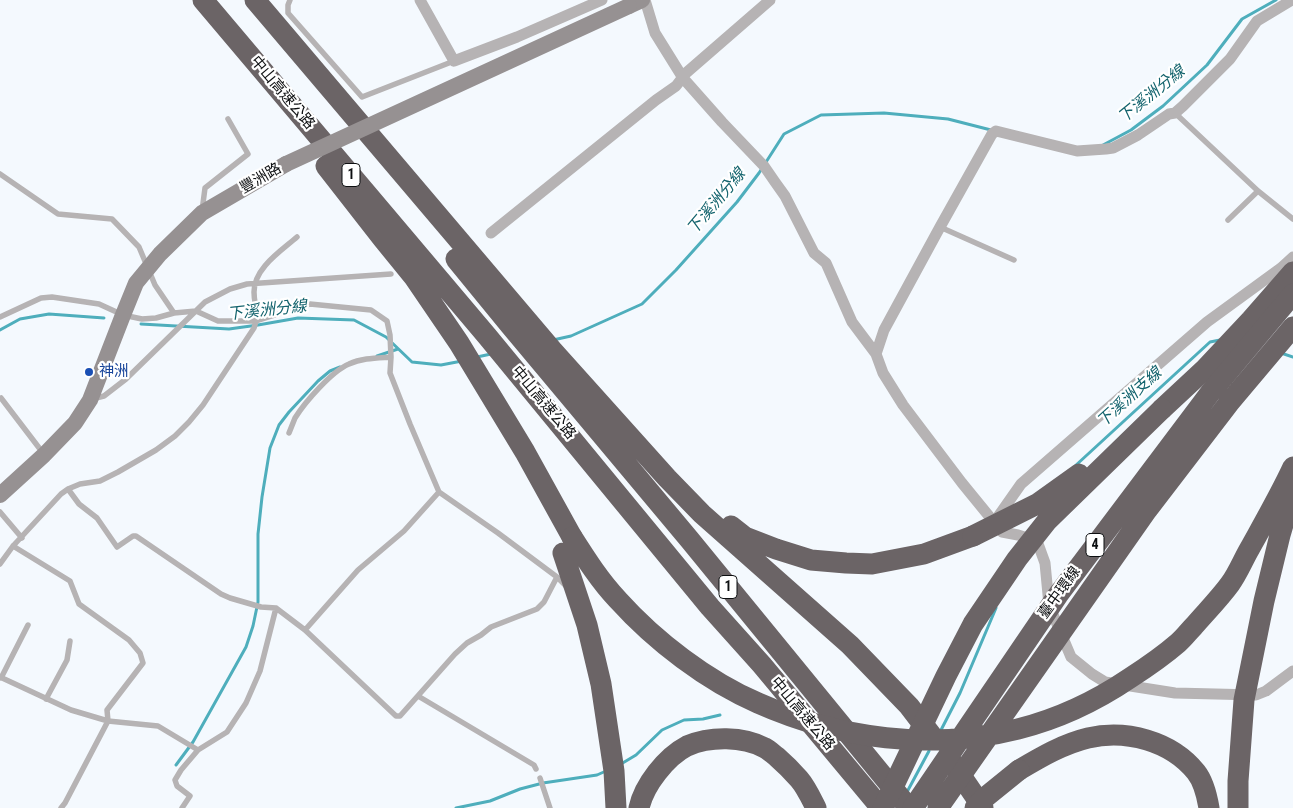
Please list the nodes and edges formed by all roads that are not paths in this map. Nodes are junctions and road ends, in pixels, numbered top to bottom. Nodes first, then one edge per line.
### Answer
1 (244, 0) edge
2 (255, 0) edge
3 (290, 0) edge
4 (420, 0) edge
5 (602, 0) edge
6 (770, 0) edge
7 (1292, 0) edge
8 (639, 2) edge
9 (209, 7) edge
10 (454, 61) junction
11 (683, 78) junction
12 (1175, 113) junction
13 (228, 119) dead end
14 (0, 174) edge
15 (1258, 191) junction
16 (202, 213) junction
17 (1293, 219) edge
18 (1228, 220) dead end
19 (940, 227) junction
20 (491, 233) dead end
21 (297, 238) dead end
22 (1293, 258) edge
23 (1014, 260) dead end
24 (148, 269) junction
25 (1293, 272) edge
26 (391, 274) dead end
27 (256, 283) junction
28 (1293, 294) edge
29 (196, 310) junction
30 (174, 313) junction
31 (122, 315) junction
32 (0, 317) edge
33 (518, 321) junction
34 (256, 322) junction
35 (1293, 327) edge
36 (876, 354) junction
37 (391, 356) junction
38 (550, 359) junction
39 (1, 398) edge
40 (90, 400) junction
41 (1162, 409) junction
42 (289, 433) dead end
43 (44, 455) junction
44 (1293, 467) edge
45 (667, 478) junction
46 (68, 489) junction
47 (439, 492) junction
48 (1293, 492) edge
49 (0, 495) edge
50 (0, 512) edge
51 (994, 522) junction
52 (22, 538) junction
53 (568, 545) junction
54 (13, 546) junction
55 (0, 564) edge
56 (557, 577) junction
57 (274, 607) junction
58 (28, 625) dead end
59 (305, 630) junction
60 (70, 641) dead end
61 (1293, 671) edge
62 (1, 678) edge
63 (418, 696) junction
64 (46, 699) junction
65 (108, 722) junction
66 (198, 750) junction
67 (536, 769) dead end
68 (540, 778) dead end
69 (61, 808) edge
70 (182, 808) edge
71 (550, 808) edge
72 (616, 808) edge
73 (620, 808) edge
74 (640, 808) edge
75 (816, 808) edge
76 (882, 808) edge
77 (911, 808) edge
78 (938, 808) edge
79 (975, 808) edge
80 (983, 808) edge
81 (1209, 808) edge
82 (1238, 808) edge

1 - 33 highway, 中山高速公路 / 1
2 - 33 highway
3 - 10 lane
4 - 10 street
5 - 10 street
6 - 11 street
7 - 12 street
8 - 11 street
8 - 16 street, 豐洲路, bridge
9 - 53 highway
9 - 76 highway, 中山高速公路 / 1
11 - 20 street
11 - 36 street
12 - 15 lane
12 - 19 street
13 - 16 lane
14 - 24 lane
15 - 17 lane
15 - 18 lane
16 - 24 street, 豐洲路
19 - 23 lane
19 - 36 street
21 - 27 lane
22 - 51 street
24 - 30 lane
24 - 31 street, 豐洲路
25 - 41 highway
26 - 27 lane
27 - 29 lane
27 - 34 lane
28 - 77 highway, 臺中環線 / 4, bridge
29 - 30 lane
29 - 34 lane
29 - 40 lane
30 - 31 lane
31 - 32 lane
31 - 40 street, 豐洲路
33 - 38 highway, 中山高速公路 / 1
34 - 37 lane
34 - 46 lane
35 - 78 highway, 臺中環線 / 4, bridge
36 - 51 street
37 - 42 lane
37 - 47 lane
38 - 45 highway
38 - 77 highway, 中山高速公路 / 1
39 - 43 lane
40 - 43 street, 豐洲路
41 - 45 highway, bridge
41 - 76 highway, bridge
43 - 49 street, 豐洲路
44 - 53 highway, bridge
45 - 80 highway
46 - 52 lane
46 - 57 lane
47 - 56 lane
47 - 59 lane
48 - 82 highway, bridge
50 - 52 lane
51 - 61 street
52 - 54 lane
53 - 72 highway, bridge
54 - 55 lane
54 - 65 lane
56 - 63 lane
56 - 73 lane
57 - 59 lane
57 - 66 lane
58 - 62 lane
59 - 63 lane
60 - 64 lane
62 - 64 lane
63 - 67 lane
64 - 65 lane
65 - 66 lane
65 - 69 lane
66 - 70 lane
68 - 71 lane
74 - 75 highway
79 - 81 highway, bridge

